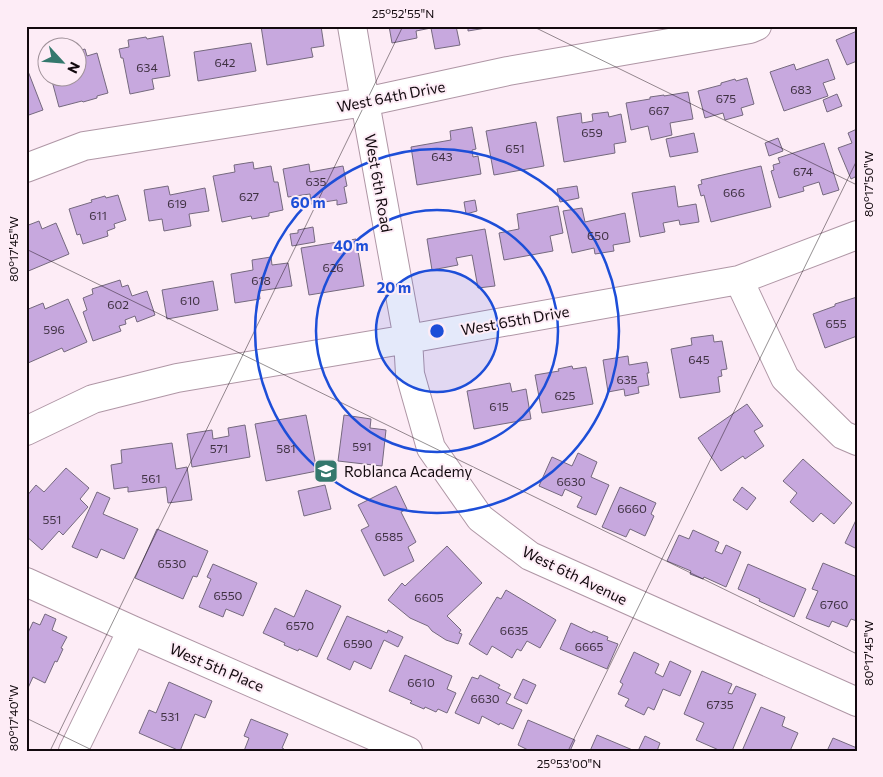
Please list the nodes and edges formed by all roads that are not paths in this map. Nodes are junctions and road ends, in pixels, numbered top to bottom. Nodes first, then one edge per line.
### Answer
1 (352, 26) edge
2 (757, 26) edge
3 (364, 102) junction
4 (26, 168) edge
5 (857, 235) edge
6 (739, 280) junction
7 (408, 339) junction
8 (26, 431) edge
9 (857, 441) edge
10 (26, 582) edge
11 (132, 630) junction
12 (857, 702) edge
13 (355, 740) edge
14 (73, 751) edge
15 (408, 751) edge

1 - 3 street, West 6th Road
2 - 3 street, West 64th Drive
3 - 4 street, West 64th Drive
3 - 7 street, West 6th Road
5 - 6 street, West 65th Drive
6 - 7 street, West 65th Drive
6 - 9 street
7 - 8 street, West 65th Drive
7 - 12 street, West 6th Avenue
10 - 11 street, West 5th Place
11 - 13 street, West 5th Place
11 - 14 street
13 - 15 street, West 5th Place

